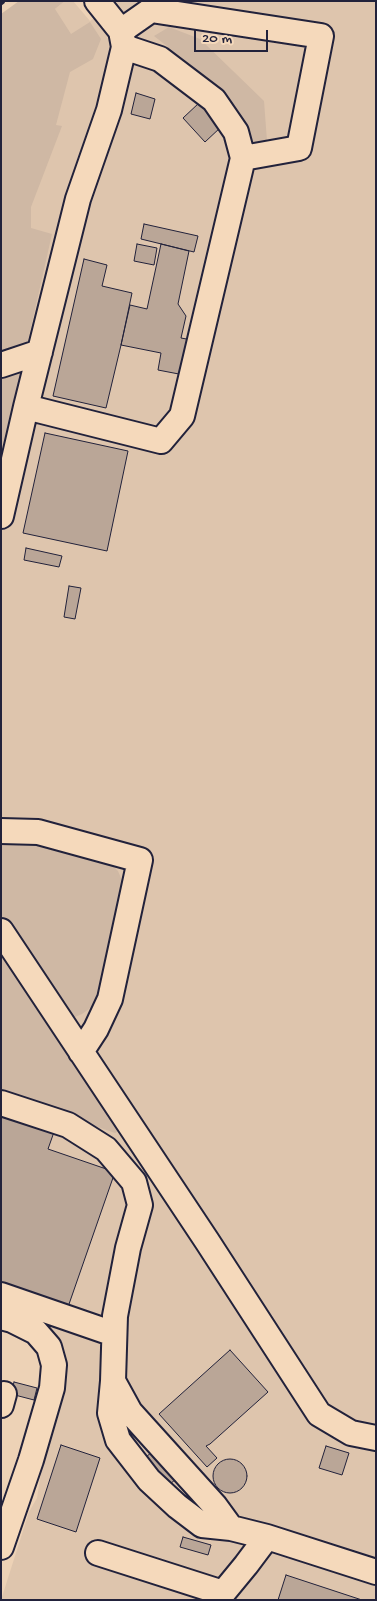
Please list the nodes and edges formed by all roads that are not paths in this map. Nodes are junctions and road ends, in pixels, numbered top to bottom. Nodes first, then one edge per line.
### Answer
1 (97, 1) edge
2 (122, 39) junction
3 (243, 158) junction
4 (40, 352) junction
5 (1, 364) edge
6 (26, 407) junction
7 (1, 516) edge
8 (1, 832) edge
9 (1, 932) edge
10 (81, 1052) junction
11 (1, 1103) edge
12 (1, 1295) edge
13 (1, 1317) edge
14 (114, 1334) junction
15 (113, 1381) junction
16 (376, 1438) edge
17 (231, 1528) junction
18 (267, 1537) junction
19 (1, 1547) edge
20 (98, 1553) dead end
21 (376, 1572) edge

1 - 2 lane
2 - 3 lane
2 - 3 lane
2 - 4 lane
3 - 6 lane
4 - 5 lane
4 - 6 lane
6 - 7 lane
8 - 10 lane
9 - 10 lane
10 - 16 lane
11 - 14 lane
12 - 14 lane
13 - 19 lane
14 - 15 lane
15 - 17 lane
15 - 17 lane
17 - 18 lane
18 - 20 lane
18 - 21 lane

